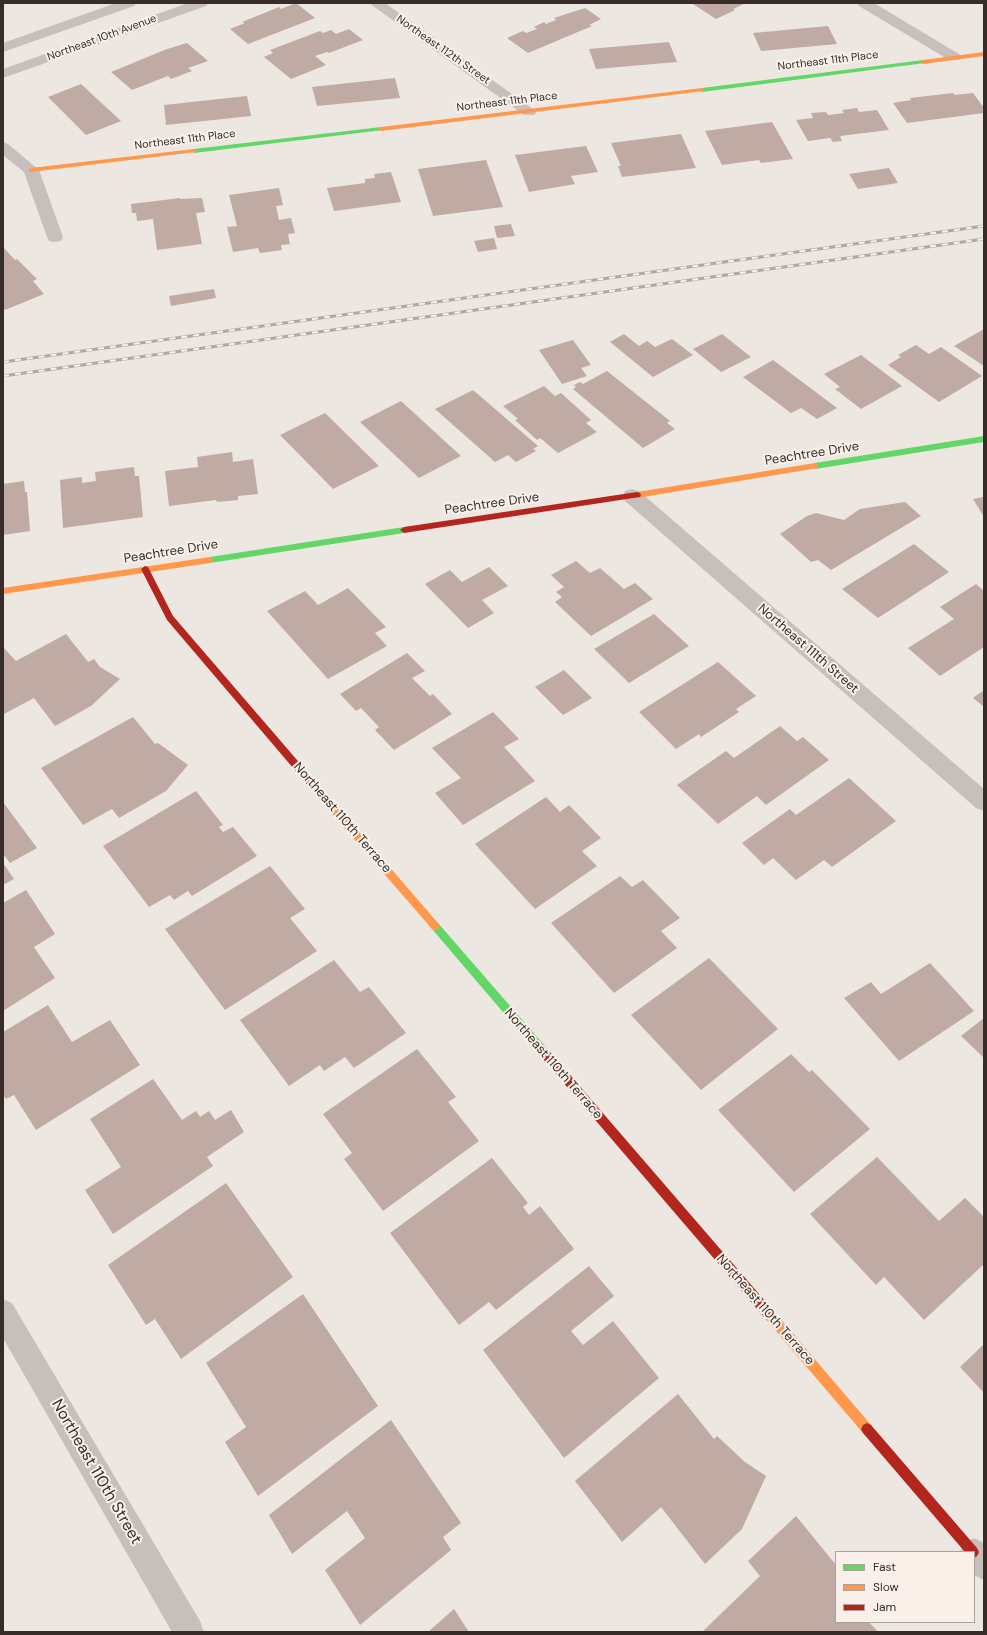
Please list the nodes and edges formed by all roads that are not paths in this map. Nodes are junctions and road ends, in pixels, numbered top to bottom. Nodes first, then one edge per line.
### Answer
1 (129, 3) edge
2 (201, 3) edge
3 (376, 3) edge
4 (864, 3) edge
5 (3, 48) edge
6 (984, 54) edge
7 (954, 57) junction
8 (3, 74) edge
9 (529, 112) junction
10 (3, 147) edge
11 (31, 170) junction
12 (56, 238) dead end
13 (984, 440) edge
14 (632, 496) junction
15 (144, 569) junction
16 (3, 591) edge
17 (984, 802) edge
18 (3, 1312) edge
19 (971, 1551) edge
20 (975, 1555) edge
21 (984, 1565) edge
22 (189, 1632) edge

1 - 5 street, Northeast 10th Avenue
2 - 8 street, Northeast 10th Avenue
3 - 9 street, Northeast 112th Street
4 - 7 street
6 - 7 street, Northeast 11th Place
7 - 9 street, Northeast 11th Place
9 - 11 street, Northeast 11th Place
10 - 11 street
11 - 12 street
13 - 14 street, Peachtree Drive
14 - 15 street, Peachtree Drive
14 - 17 street, Northeast 111th Street
15 - 16 street, Peachtree Drive
15 - 19 street, Northeast 110th Terrace
18 - 22 street, Northeast 110th Street
20 - 21 street, Northeast 110th Terrace

